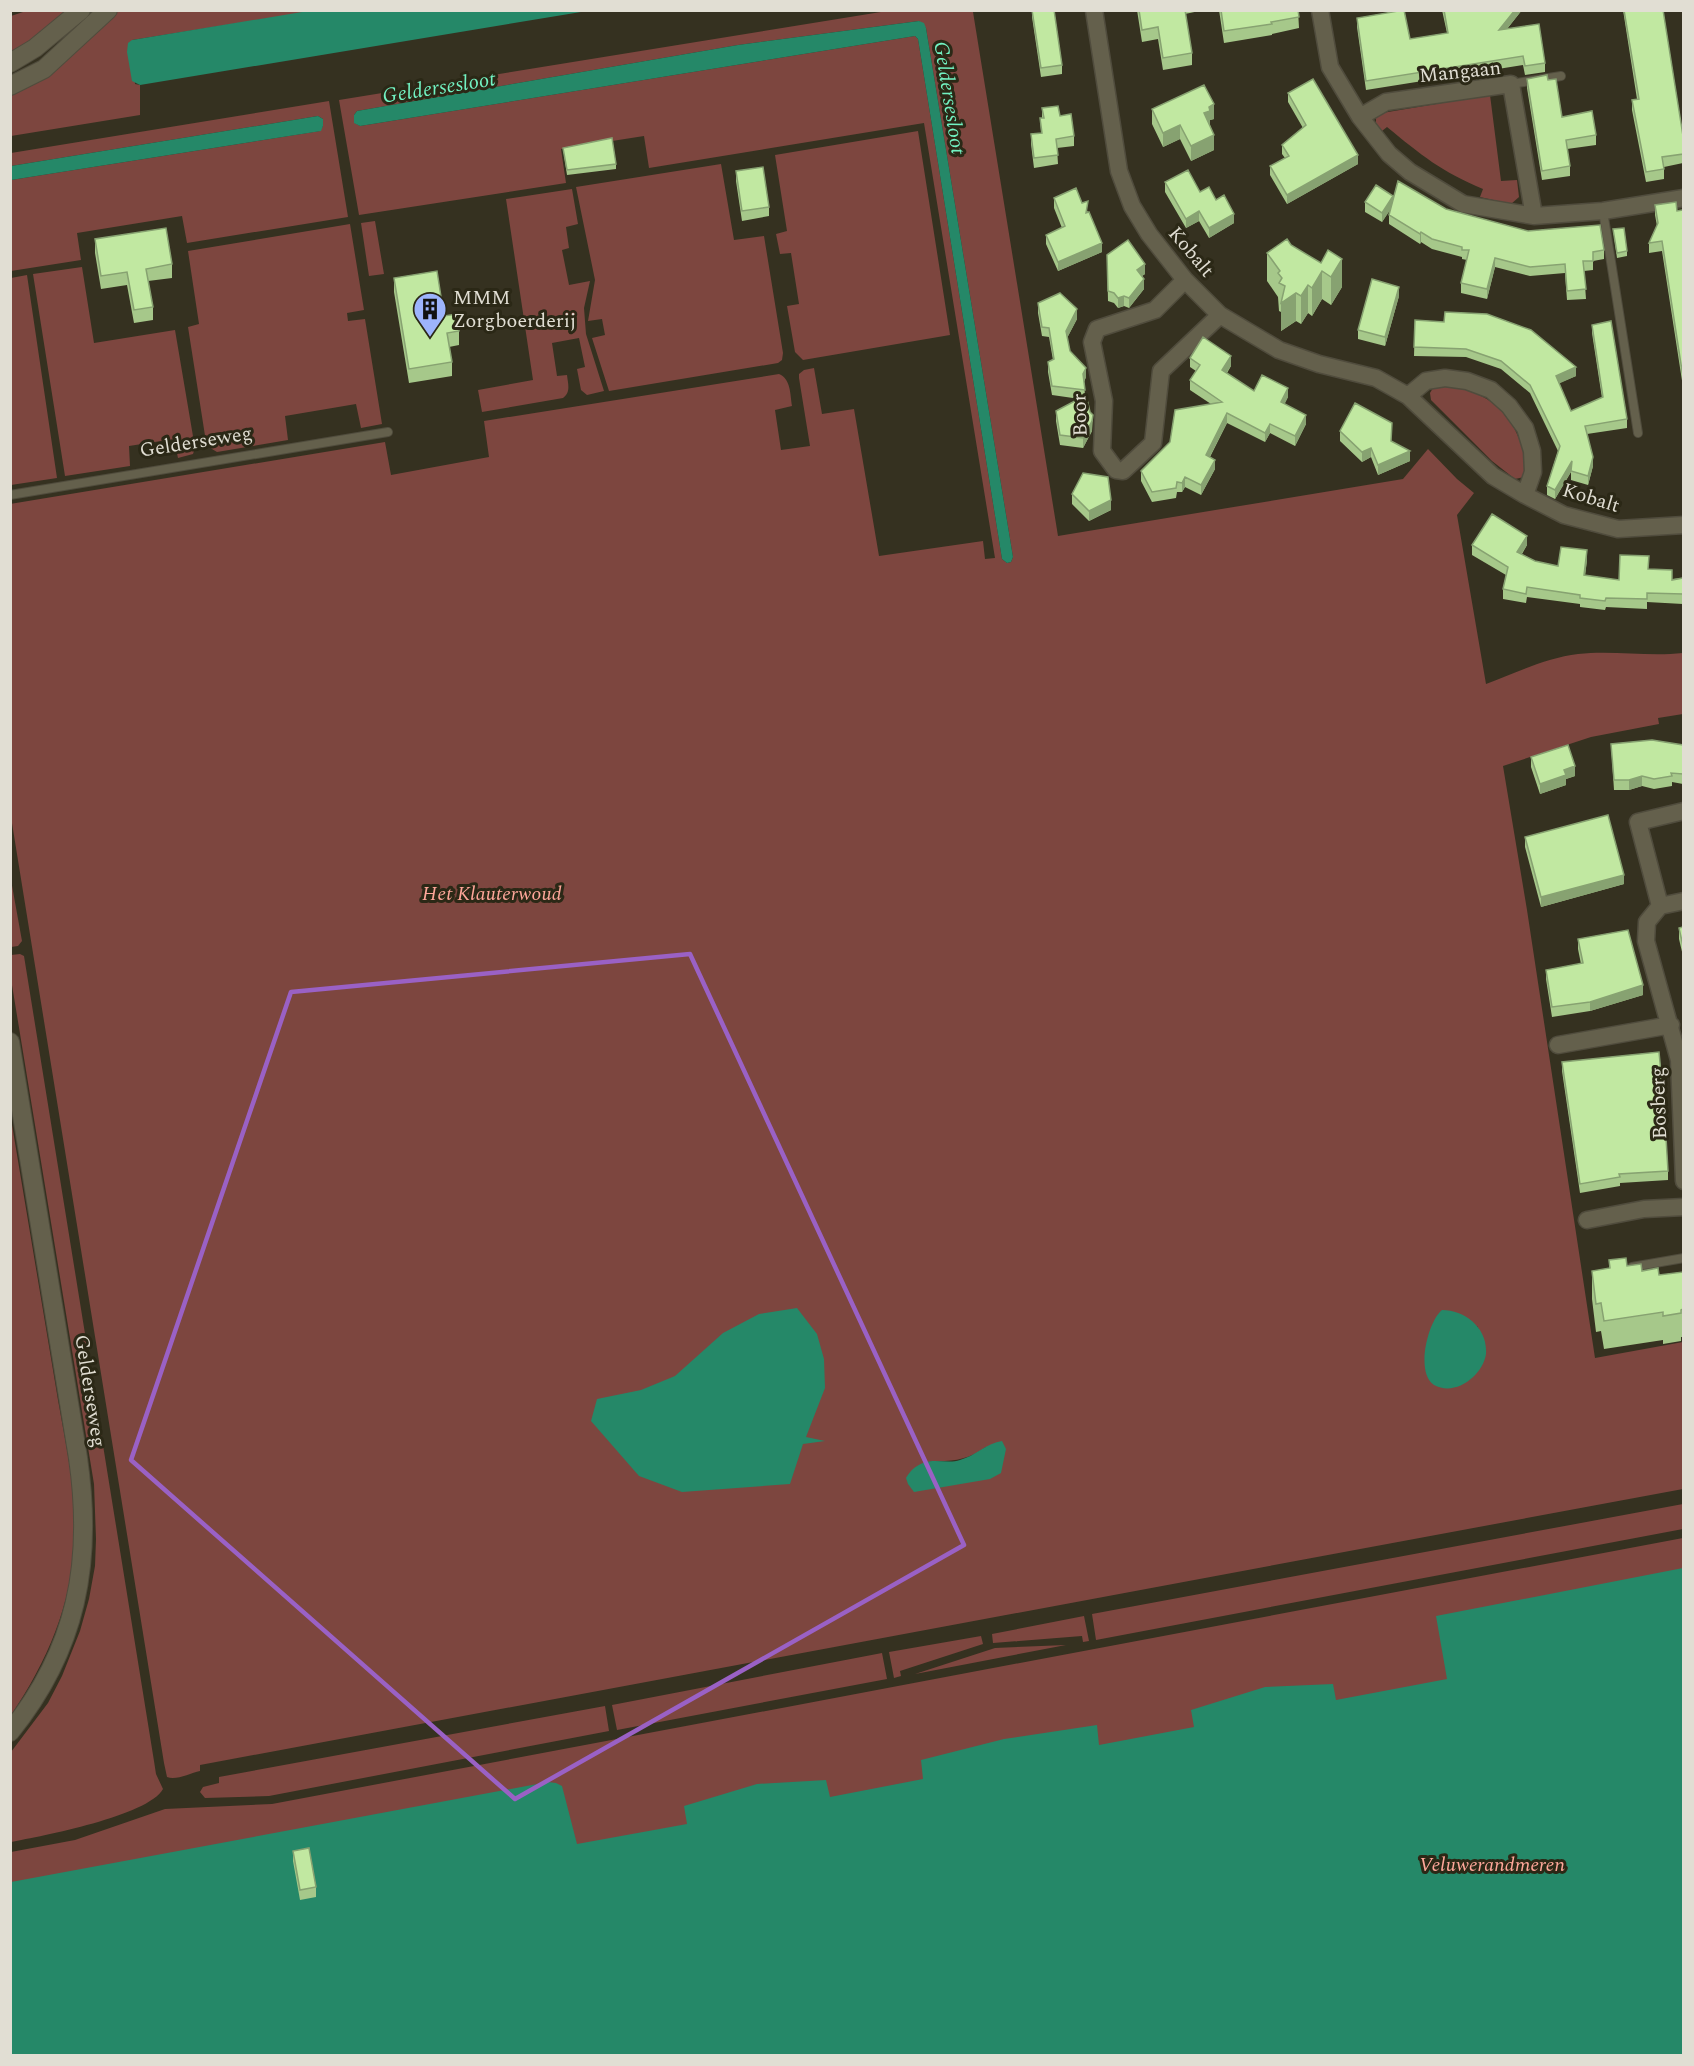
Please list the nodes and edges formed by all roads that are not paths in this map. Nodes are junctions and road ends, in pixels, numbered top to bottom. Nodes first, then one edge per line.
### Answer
1 (81, 10) edge
2 (108, 10) edge
3 (1094, 10) edge
4 (1320, 10) edge
5 (10, 63) edge
6 (1561, 76) dead end
7 (1511, 84) junction
8 (10, 86) edge
9 (1360, 117) junction
10 (1683, 198) edge
11 (1603, 211) junction
12 (1534, 216) junction
13 (1185, 280) junction
14 (1220, 315) junction
15 (1408, 396) junction
16 (388, 432) dead end
17 (1638, 433) dead end
18 (10, 495) edge
19 (1525, 495) junction
20 (1683, 525) edge
21 (1683, 811) edge
22 (1683, 901) edge
23 (1660, 906) junction
24 (1671, 1025) junction
25 (10, 1042) edge
26 (1558, 1045) dead end
27 (1683, 1180) edge
28 (1683, 1207) edge
29 (1587, 1220) dead end
30 (1683, 1258) edge
31 (1627, 1268) edge
32 (10, 1732) edge

1 - 5 street
2 - 8 street
3 - 13 street, Kobalt
4 - 9 street
6 - 7 lane
7 - 9 street, Mangaan
7 - 12 street, Mangaan
9 - 12 street
10 - 11 street
11 - 12 street
11 - 17 lane
13 - 14 street, Kobalt
13 - 14 street, Boor
14 - 15 street, Kobalt
15 - 19 street, Kobalt
15 - 19 street
16 - 18 lane, Gelderseweg
19 - 20 street, Kobalt
21 - 23 street
22 - 23 street
23 - 24 street, Bosberg
24 - 26 street
24 - 27 street, Bosberg
25 - 32 street, Gelderseweg
28 - 29 street
30 - 31 lane

